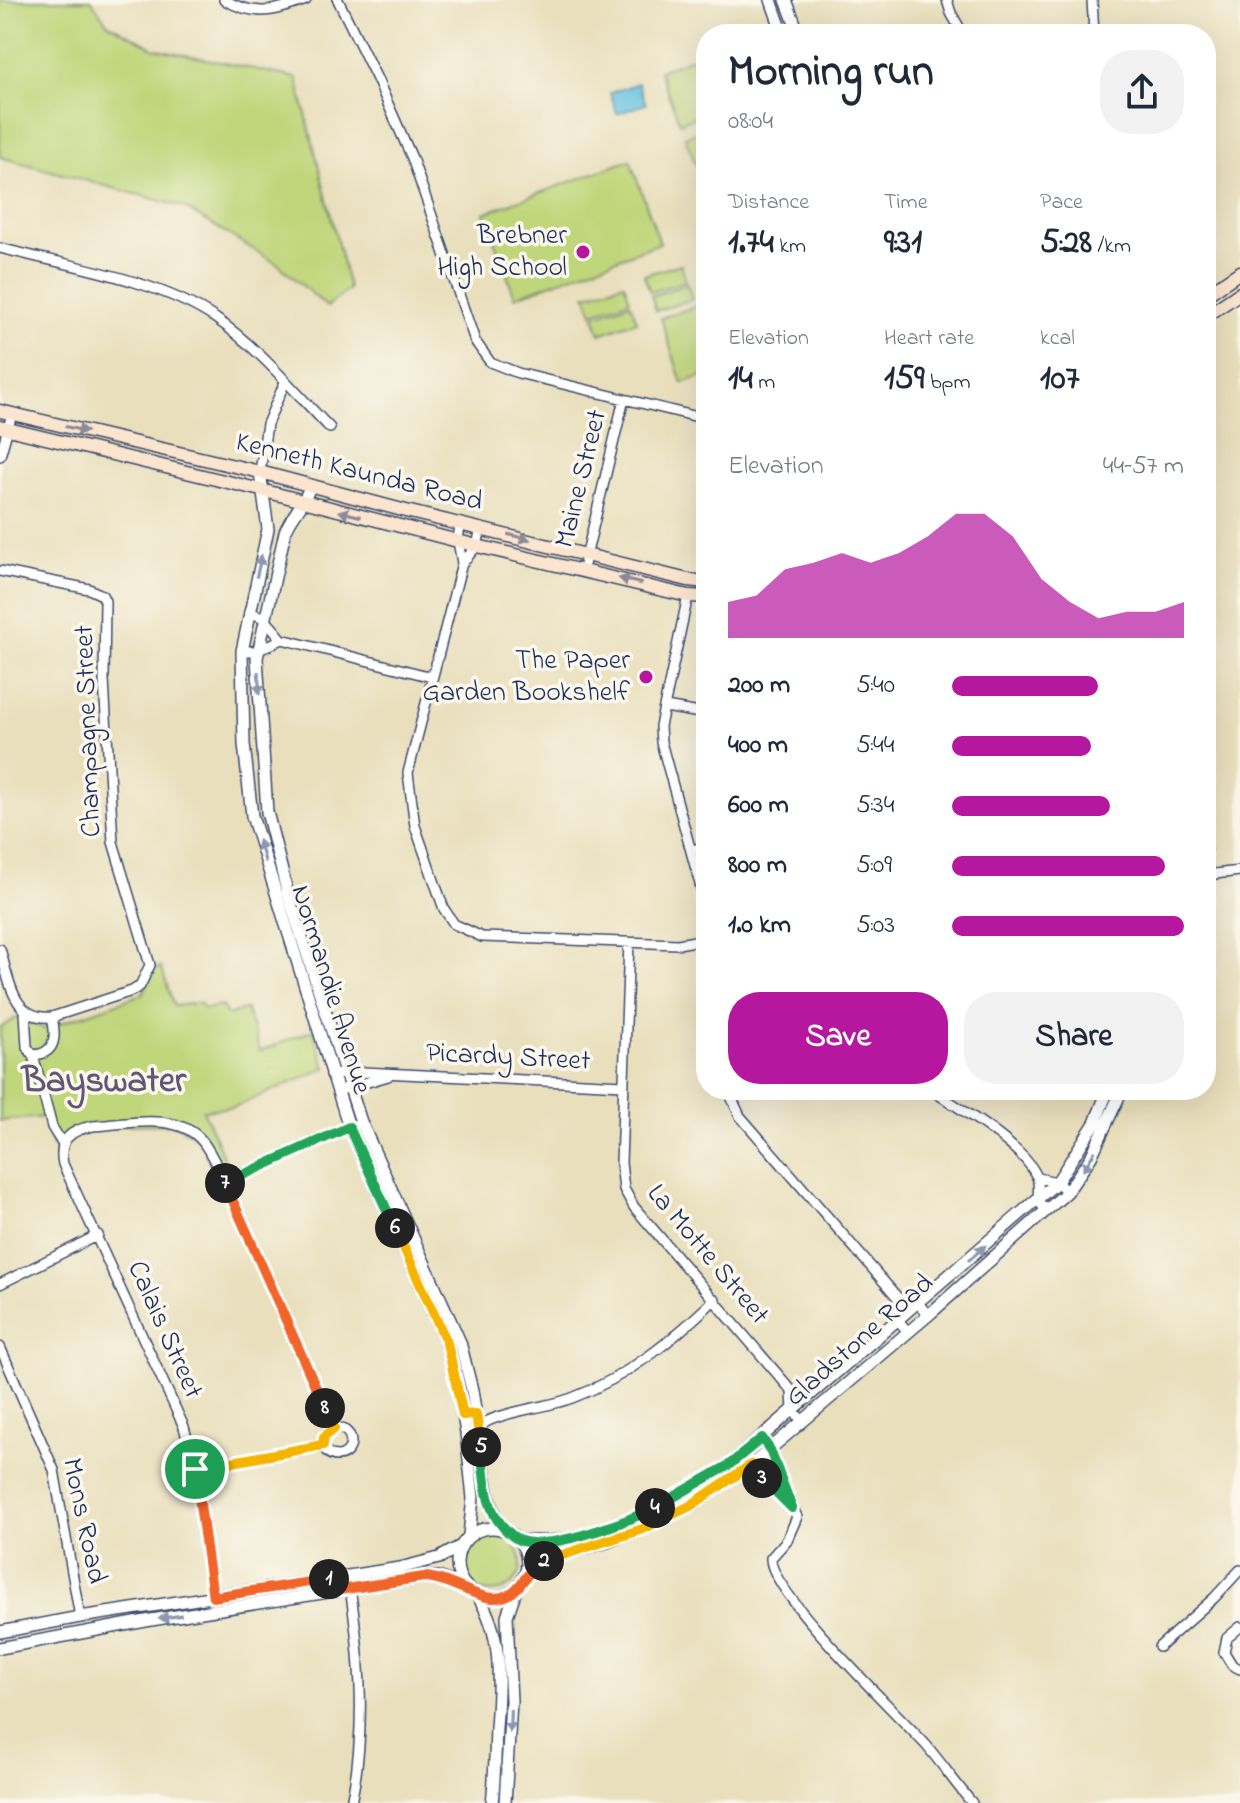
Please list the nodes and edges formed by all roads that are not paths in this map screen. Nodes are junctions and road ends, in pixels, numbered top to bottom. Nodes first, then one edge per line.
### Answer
1 (224, 0) edge
2 (306, 0) edge
3 (338, 0) edge
4 (771, 0) edge
5 (786, 0) edge
6 (947, 0) edge
7 (1092, 0) edge
8 (779, 24) edge
9 (795, 24) edge
10 (957, 24) edge
11 (1093, 24) edge
12 (0, 248) edge
13 (1240, 272) edge
14 (1216, 288) edge
15 (1240, 293) edge
16 (1216, 309) edge
17 (285, 382) junction
18 (624, 399) junction
19 (6, 412) edge
20 (696, 417) edge
21 (3, 428) edge
22 (330, 428) dead end
23 (0, 456) edge
24 (260, 472) junction
25 (310, 486) junction
26 (261, 490) junction
27 (305, 503) junction
28 (406, 511) junction
29 (460, 524) junction
30 (402, 527) junction
31 (481, 528) junction
32 (458, 541) junction
33 (477, 546) junction
34 (586, 554) junction
35 (462, 563) junction
36 (583, 569) junction
37 (0, 571) edge
38 (696, 581) edge
39 (688, 596) junction
40 (696, 596) edge
41 (249, 612) junction
42 (264, 618) junction
43 (282, 639) junction
44 (242, 651) junction
45 (257, 651) junction
46 (432, 677) junction
47 (665, 707) junction
48 (696, 712) edge
49 (263, 781) junction
50 (247, 782) junction
51 (696, 849) edge
52 (691, 850) junction
53 (696, 869) edge
54 (1240, 871) edge
55 (1216, 874) edge
56 (696, 941) edge
57 (629, 942) junction
58 (0, 949) edge
59 (25, 1012) junction
60 (52, 1017) junction
61 (33, 1055) junction
62 (344, 1072) junction
63 (331, 1075) junction
64 (391, 1075) junction
65 (623, 1085) junction
66 (349, 1087) junction
67 (336, 1091) junction
68 (733, 1100) edge
69 (946, 1100) edge
70 (1104, 1100) edge
71 (1118, 1100) edge
72 (361, 1122) junction
73 (349, 1127) junction
74 (65, 1140) junction
75 (1038, 1178) junction
76 (225, 1182) junction
77 (1057, 1182) junction
78 (1067, 1192) junction
79 (1042, 1205) junction
80 (98, 1235) junction
81 (0, 1284) edge
82 (898, 1298) junction
83 (715, 1299) junction
84 (918, 1303) junction
85 (928, 1315) junction
86 (898, 1320) junction
87 (908, 1332) junction
88 (1, 1352) edge
89 (792, 1391) junction
90 (812, 1395) junction
91 (822, 1405) junction
92 (793, 1411) junction
93 (469, 1414) junction
94 (488, 1421) junction
95 (803, 1421) junction
96 (334, 1429) junction
97 (478, 1430) junction
98 (466, 1433) junction
99 (762, 1438) junction
100 (323, 1445) junction
101 (770, 1450) junction
102 (742, 1454) junction
103 (751, 1465) junction
104 (195, 1469) junction
105 (792, 1508) junction
106 (506, 1530) junction
107 (469, 1535) junction
108 (519, 1540) junction
109 (461, 1546) junction
110 (1240, 1570) edge
111 (525, 1577) junction
112 (349, 1584) junction
113 (516, 1589) junction
114 (472, 1592) junction
115 (214, 1602) junction
116 (79, 1618) junction
117 (1240, 1627) edge
118 (93, 1629) junction
119 (3, 1631) edge
120 (71, 1633) junction
121 (14, 1645) junction
122 (1159, 1647) dead end
123 (0, 1648) edge
124 (1240, 1669) edge
125 (351, 1803) edge
126 (492, 1803) edge
127 (505, 1803) edge
128 (972, 1803) edge

1 - 2 street
3 - 18 street
4 - 8 street
5 - 9 street
6 - 10 street
7 - 11 street
12 - 17 street
13 - 14 main road
15 - 16 main road
17 - 22 street
17 - 24 street
18 - 20 street
18 - 34 street, Maine Street
19 - 21 street
19 -> 24 main road, Kenneth Kaunda Road
21 - 23 street
21 - 26 main road, Kenneth Kaunda Road
24 - 25 main road, Kenneth Kaunda Road
24 - 26 street, Normandie Avenue
25 - 27 street, Normandie Avenue
25 - 28 main road, Kenneth Kaunda Road
26 - 27 main road, Kenneth Kaunda Road
41 -> 26 street, Normandie Avenue
30 -> 27 main road, Kenneth Kaunda Road
27 - 42 street, Normandie Avenue
28 - 29 main road, Kenneth Kaunda Road
28 - 30 main road
29 - 31 main road, Kenneth Kaunda Road
29 - 32 street
30 - 32 main road, Kenneth Kaunda Road
31 - 33 street
31 -> 34 main road, Kenneth Kaunda Road
32 - 33 main road, Kenneth Kaunda Road
32 - 35 street
33 - 35 street
33 - 36 main road, Kenneth Kaunda Road
34 - 36 street, Maine Street
34 - 38 main road, Kenneth Kaunda Road
35 - 46 street
39 -> 36 main road, Kenneth Kaunda Road
37 - 60 street, Champagne Street
39 - 40 main road, Kenneth Kaunda Road
39 - 47 street
41 - 42 street
41 - 44 street, Normandie Avenue
42 - 43 street
42 - 45 street, Normandie Avenue
43 - 45 street
43 - 46 street
44 - 45 street
44 - 50 street, Normandie Avenue
45 -> 49 street, Normandie Avenue
46 - 57 street
47 - 48 street
47 - 52 street
49 - 50 street
49 - 62 street, Normandie Avenue
63 -> 50 street, Normandie Avenue
51 - 52 street
52 - 53 street
54 - 55 street
56 - 57 street
57 - 65 street, La Motte Street
58 - 59 street, Calais Street
59 - 60 street, Champagne Street
59 - 61 street, Calais Street
60 - 61 street
61 - 74 street, Calais Street
62 - 63 street, Picardy Street
62 - 64 street, Picardy Street
62 - 66 street, Normandie Avenue
63 - 67 street, Normandie Avenue
64 - 65 street, Picardy Street
64 - 66 street, Picardy Street
65 - 83 street, La Motte Street
66 - 67 street, Picardy Street
66 - 72 street, Normandie Avenue
67 - 73 street, Normandie Avenue
68 - 82 street
69 - 75 street
70 - 77 street, Gladstone Road
71 -> 78 street, Gladstone Road
72 - 73 street
72 - 93 street, Normandie Avenue
73 - 76 street
73 - 93 street, Normandie Avenue
74 - 76 street
74 - 80 street, Calais Street
75 - 77 street
75 - 79 street
76 - 96 street
77 - 78 street
77 - 79 street, Gladstone Road
78 - 79 street, Gladstone Road
84 -> 79 street, Gladstone Road
79 - 85 street, Gladstone Road
80 - 81 street
80 - 104 street, Calais Street
82 - 84 street
82 - 86 street
83 - 89 street, La Motte Street
83 - 94 street
84 - 85 street
84 - 86 street, Gladstone Road
85 - 87 street, Gladstone Road
86 - 87 street
86 - 90 street, Gladstone Road
87 - 91 street, Gladstone Road
88 - 116 street, Mons Road
89 - 90 street
89 - 92 street
90 - 91 street
90 - 92 street, Gladstone Road
91 - 95 street, Gladstone Road
92 - 95 street
92 - 99 street, Gladstone Road
93 - 94 street
93 - 97 street, Normandie Avenue
93 - 98 street, Normandie Avenue
94 - 97 street
95 - 101 street, Gladstone Road
96 - 100 street
96 - 100 street
97 - 98 street
97 - 106 street, Normandie Avenue
98 - 107 street, Normandie Avenue
99 - 101 street
99 - 102 street, Gladstone Road
100 - 104 street
101 - 103 street, Gladstone Road
101 - 105 street
102 - 103 street
102 - 108 street, Gladstone Road
103 - 105 street
103 - 111 street, Gladstone Road
104 - 115 street, Calais Street
105 - 128 street
106 - 107 street
106 - 108 street
107 - 109 street
108 - 111 street
109 - 112 street
109 - 114 street
110 - 122 street
111 - 113 street
112 - 114 street
112 - 115 street
112 - 125 street
113 - 114 street
113 -> 127 street
114 - 126 street
115 - 116 street
115 -> 118 street
116 - 118 street
116 - 119 street
116 - 120 street
117 - 124 street
118 - 120 street
119 - 121 street
120 - 121 street
121 - 123 street

